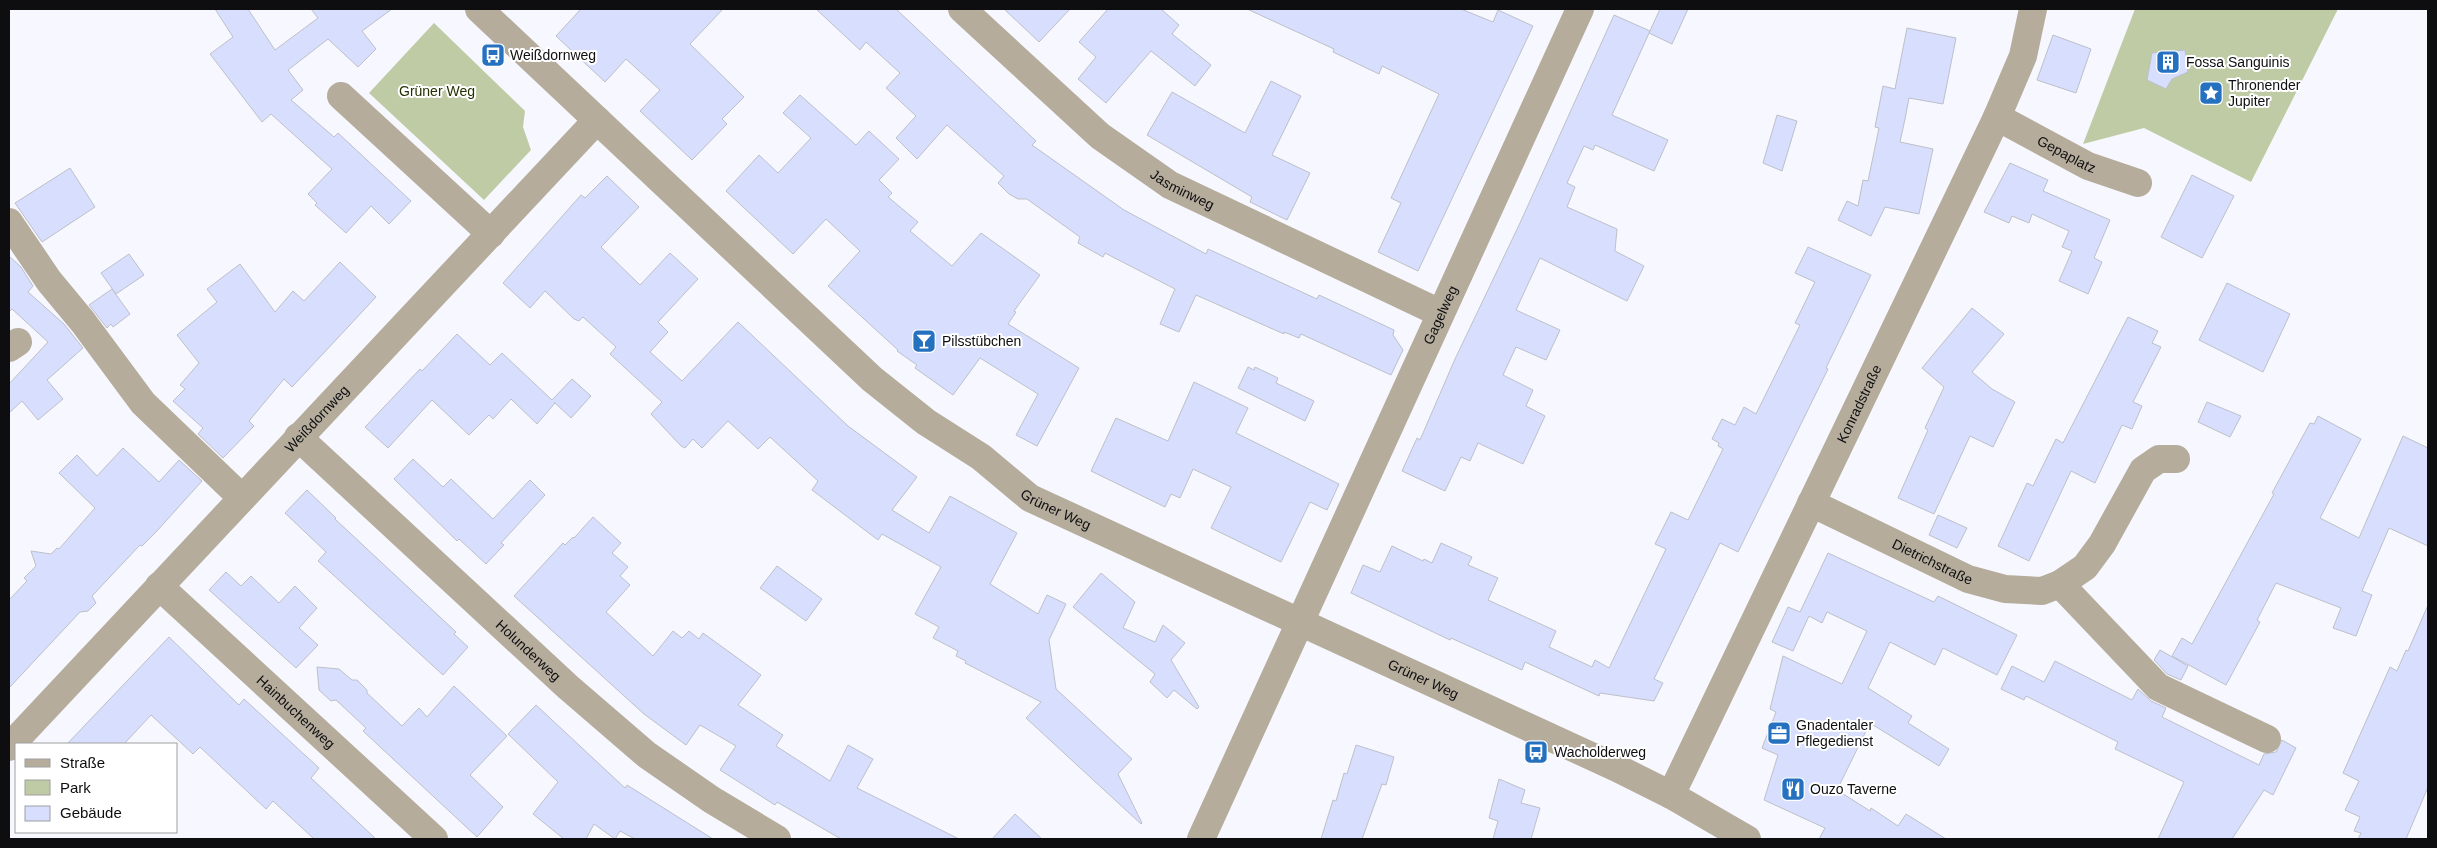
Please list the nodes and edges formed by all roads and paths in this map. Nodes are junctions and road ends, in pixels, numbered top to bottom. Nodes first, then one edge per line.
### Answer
1 (479, 9) edge
2 (962, 9) edge
3 (2033, 9) edge
4 (1573, 11) edge
5 (341, 96) dead end
6 (1997, 117) junction
7 (598, 120) junction
8 (2138, 183) dead end
9 (9, 222) edge
10 (490, 234) junction
11 (1440, 313) junction
12 (298, 437) junction
13 (2176, 459) dead end
14 (242, 498) junction
15 (1810, 503) junction
16 (2060, 584) junction
17 (159, 586) junction
18 (1299, 621) junction
19 (2267, 739) dead end
20 (9, 747) edge
21 (1671, 795) junction
22 (434, 839) edge
23 (777, 839) edge
24 (1201, 839) edge
25 (1748, 839) edge

1 - 7 street, Grüner Weg
2 - 11 street, Jasminweg
3 - 6 street, Konradstraße
4 - 11 street, Gagelweg
5 - 10 street
6 - 8 street, Gepaplatz
6 - 15 street, Konradstraße
7 - 10 street, Weißdornweg
7 - 18 street, Grüner Weg
9 - 14 street
10 - 12 street, Weißdornweg
11 - 18 street, Gagelweg
12 - 14 street, Weißdornweg
12 - 23 street, Holunderweg
13 - 16 street, Dietrichstraße
14 - 17 street, Weißdornweg
15 - 16 street, Dietrichstraße
15 - 21 street, Konradstraße
16 - 19 street
17 - 20 street, Weißdornweg
17 - 22 street, Hainbuchenweg
18 - 21 street, Grüner Weg
18 - 24 street
21 - 25 street, Grüner Weg

